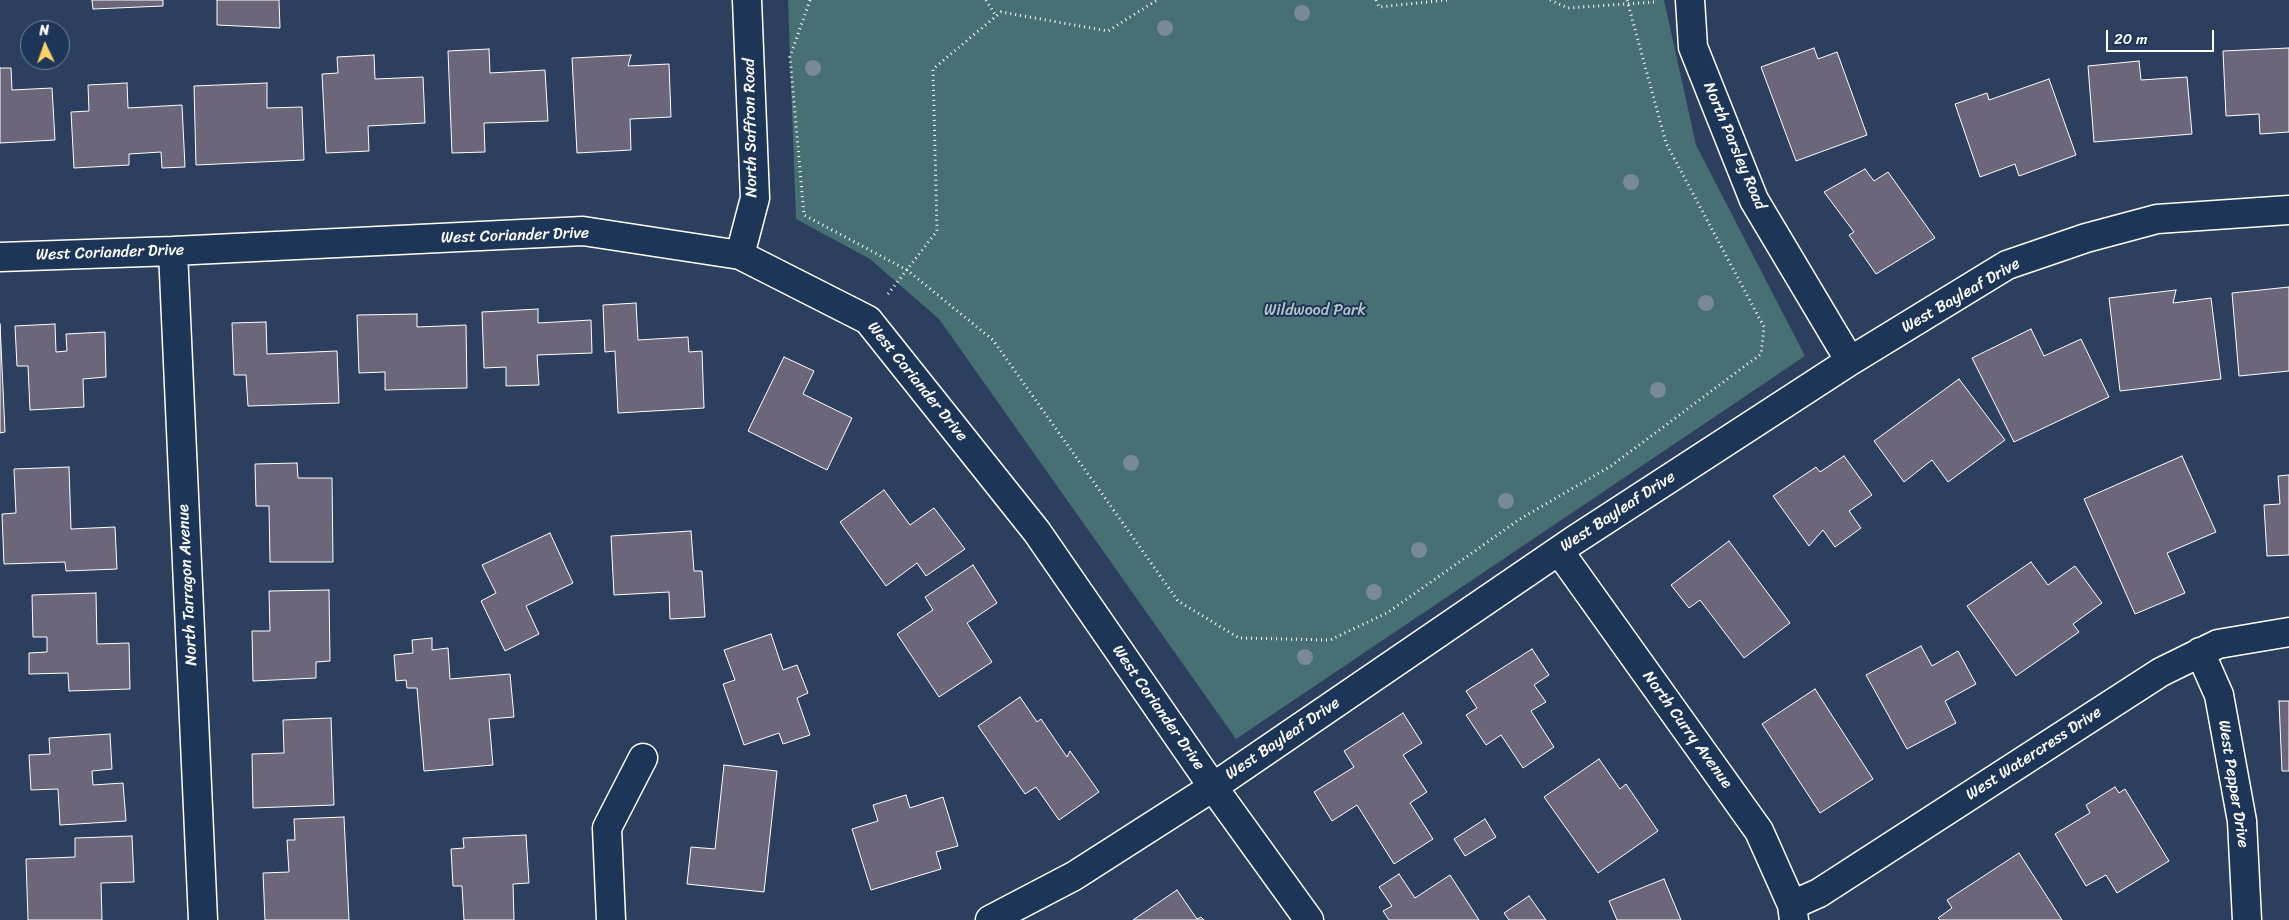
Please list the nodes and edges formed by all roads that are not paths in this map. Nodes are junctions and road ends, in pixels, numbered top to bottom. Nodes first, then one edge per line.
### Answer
1 (747, 0) edge
2 (1690, 0) edge
3 (2289, 210) edge
4 (173, 251) junction
5 (740, 255) junction
6 (0, 256) edge
7 (1850, 361) junction
8 (1559, 552) junction
9 (2289, 632) edge
10 (2200, 652) junction
11 (643, 758) dead end
12 (1212, 787) junction
13 (1793, 913) edge
14 (203, 920) edge
15 (611, 920) edge
16 (990, 920) edge
17 (1309, 920) edge
18 (2247, 920) edge

1 - 5 street, North Saffron Road
2 - 7 street, North Parsley Road
3 - 7 street, West Bayleaf Drive
4 - 5 street, West Coriander Drive
4 - 6 street, West Coriander Drive
4 - 14 street, North Tarragon Avenue
5 - 12 street, West Coriander Drive
7 - 8 street, West Bayleaf Drive
8 - 12 street, West Bayleaf Drive
8 - 13 street, North Curry Avenue
9 - 10 street, West Watercress Drive
10 - 13 street, West Watercress Drive
10 - 18 street, West Pepper Drive
11 - 15 street
12 - 16 street, West Bayleaf Drive
12 - 17 street, West Coriander Drive

